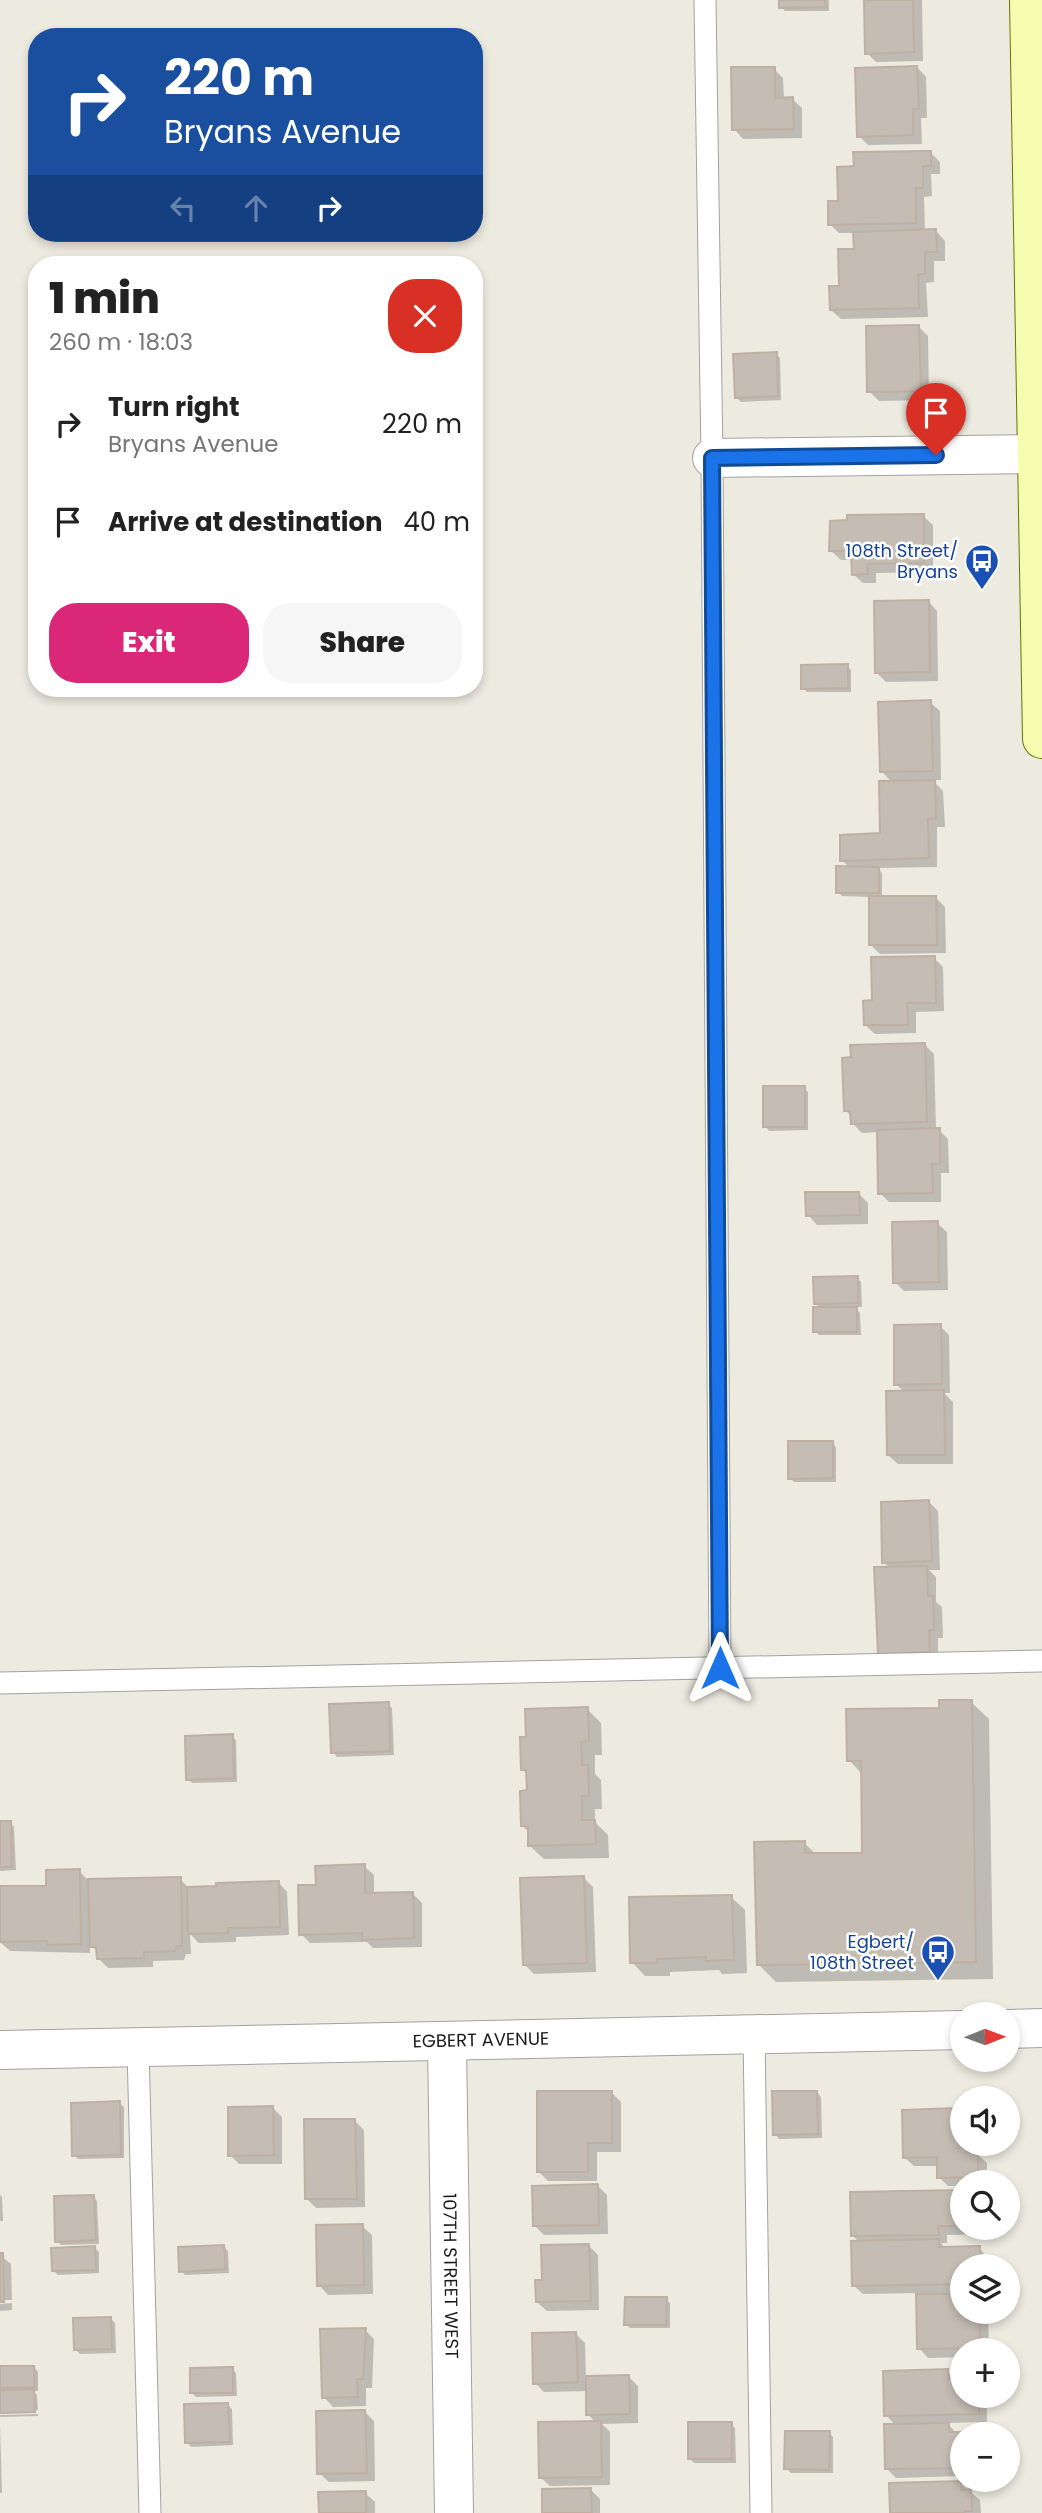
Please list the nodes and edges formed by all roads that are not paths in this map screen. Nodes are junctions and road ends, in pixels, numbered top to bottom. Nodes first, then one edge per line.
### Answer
1 (705, 0) edge
2 (1029, 0) edge
3 (1039, 454) edge
4 (712, 458) junction
5 (1042, 738) edge
6 (1042, 1661) edge
7 (720, 1668) junction
8 (0, 1683) edge
9 (1042, 2028) edge
10 (1020, 2029) edge
11 (950, 2030) edge
12 (754, 2034) junction
13 (447, 2042) junction
14 (138, 2049) junction
15 (0, 2050) edge
16 (150, 2513) edge
17 (454, 2513) edge
18 (761, 2513) edge

1 - 4 lane
2 - 3 street
3 - 4 street
3 - 5 street
4 - 7 lane
6 - 7 lane
7 - 8 lane
9 - 10 street
11 - 12 street, EGBERT AVENUE
12 - 13 street, EGBERT AVENUE
12 - 18 lane
13 - 14 street, EGBERT AVENUE
13 - 17 street, 107TH STREET WEST
14 - 15 street, EGBERT AVENUE
14 - 16 lane

